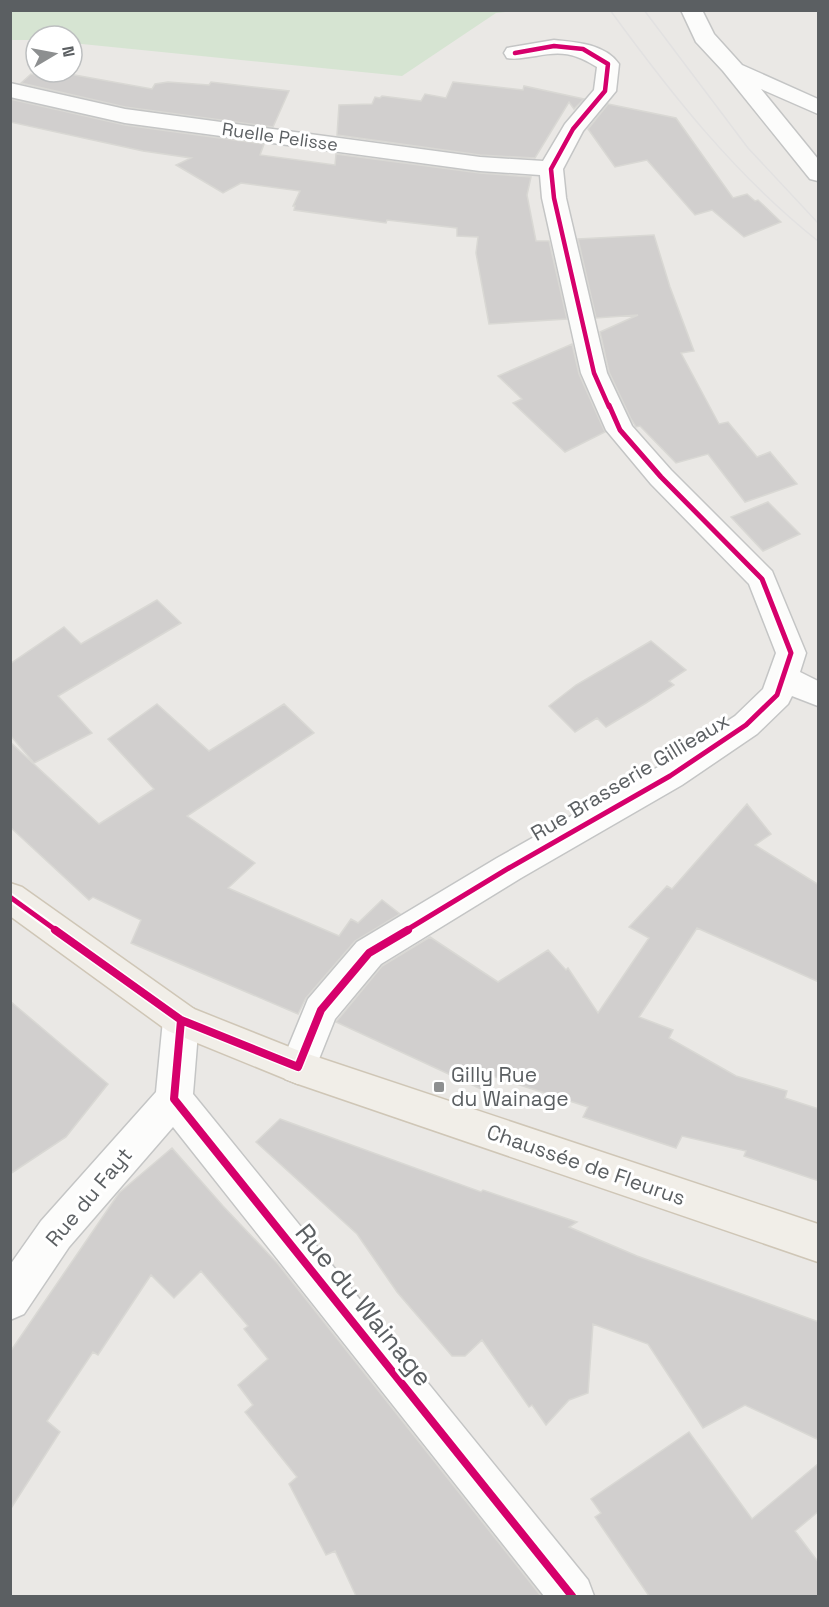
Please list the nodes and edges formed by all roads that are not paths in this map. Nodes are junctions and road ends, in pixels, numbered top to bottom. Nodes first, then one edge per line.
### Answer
1 (691, 10) edge
2 (515, 53) dead end
3 (731, 66) junction
4 (10, 90) edge
5 (819, 107) edge
6 (551, 169) junction
7 (819, 174) edge
8 (783, 678) junction
9 (819, 694) edge
10 (10, 897) edge
11 (181, 1020) junction
12 (298, 1067) junction
13 (174, 1099) junction
14 (819, 1243) edge
15 (10, 1300) edge
16 (572, 1596) edge

1 - 3 street
2 - 6 street
3 - 5 street
3 - 7 street
4 - 6 street, Ruelle Pelisse
6 - 8 street, Rue Brasserie Gillieaux
8 - 9 street
8 - 12 street, Rue Brasserie Gillieaux
10 - 11 main road, Chaussée de Fleurus
11 - 12 main road, Chaussée de Fleurus
11 - 13 street
12 - 14 main road, Chaussée de Fleurus
13 - 15 street, Rue du Fayt
13 - 16 street, Rue du Wainage

